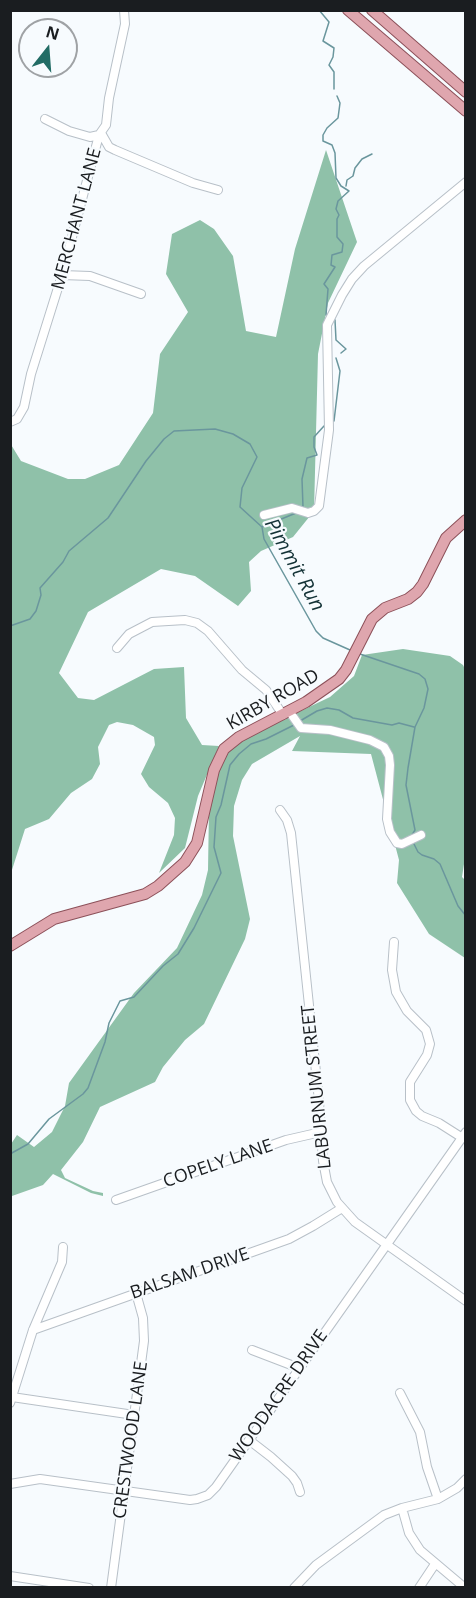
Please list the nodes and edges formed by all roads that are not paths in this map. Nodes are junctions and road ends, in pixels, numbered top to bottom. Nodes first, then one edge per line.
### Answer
1 (124, 10) edge
2 (348, 10) edge
3 (372, 10) edge
4 (409, 42) junction
5 (399, 53) junction
6 (465, 92) edge
7 (465, 111) edge
8 (45, 118) dead end
9 (100, 134) junction
10 (465, 182) edge
11 (218, 190) dead end
12 (62, 275) junction
13 (141, 294) dead end
14 (10, 422) edge
15 (264, 515) dead end
16 (465, 520) edge
17 (117, 648) dead end
18 (288, 714) junction
19 (280, 810) dead end
20 (420, 835) dead end
21 (394, 942) dead end
22 (10, 946) edge
23 (321, 1132) junction
24 (463, 1135) edge
25 (116, 1200) dead end
26 (342, 1208) junction
27 (385, 1245) junction
28 (63, 1246) dead end
29 (136, 1293) junction
30 (465, 1301) edge
31 (33, 1330) junction
32 (252, 1350) dead end
33 (299, 1368) junction
34 (400, 1393) dead end
35 (11, 1400) edge
36 (134, 1415) junction
37 (249, 1440) junction
38 (465, 1479) edge
39 (10, 1484) edge
40 (124, 1491) junction
41 (300, 1492) dead end
42 (438, 1498) junction
43 (402, 1508) junction
44 (435, 1564) junction
45 (10, 1575) edge
46 (70, 1586) edge
47 (89, 1587) edge
48 (111, 1587) edge
49 (294, 1587) edge
50 (419, 1587) edge
51 (465, 1587) edge

1 - 9 street, MERCHANT LANE
2 - 5 main road
3 - 4 main road
4 - 5 main road
4 - 6 main road
5 - 7 main road
8 - 9 street
9 - 11 street
9 - 12 street, MERCHANT LANE
10 - 15 street
12 - 13 street
12 - 14 street, MERCHANT LANE
16 - 18 main road, KIRBY ROAD
17 - 18 street
18 - 20 street
18 - 22 main road, KIRBY ROAD
19 - 23 street, LABURNUM STREET
21 - 24 street
23 - 25 street, COPELY LANE
23 - 26 street, LABURNUM STREET
24 - 27 street, WOODACRE DRIVE
26 - 27 street, LABURNUM STREET
26 - 29 street, BALSAM DRIVE
27 - 30 street, LABURNUM STREET
27 - 33 street, WOODACRE DRIVE
28 - 31 street
29 - 31 street, BALSAM DRIVE
29 - 36 street, CRESTWOOD LANE
31 - 35 street
32 - 33 street
33 - 37 street, WOODACRE DRIVE
34 - 42 street
35 - 36 street
36 - 40 street, CRESTWOOD LANE
37 - 40 street, WOODACRE DRIVE
37 - 41 street
38 - 42 street
39 - 40 street, WOODACRE DRIVE
40 - 48 street, CRESTWOOD LANE
42 - 43 street
43 - 44 street
43 - 49 street
44 - 50 street
44 - 51 street
45 - 46 street
46 - 47 street

